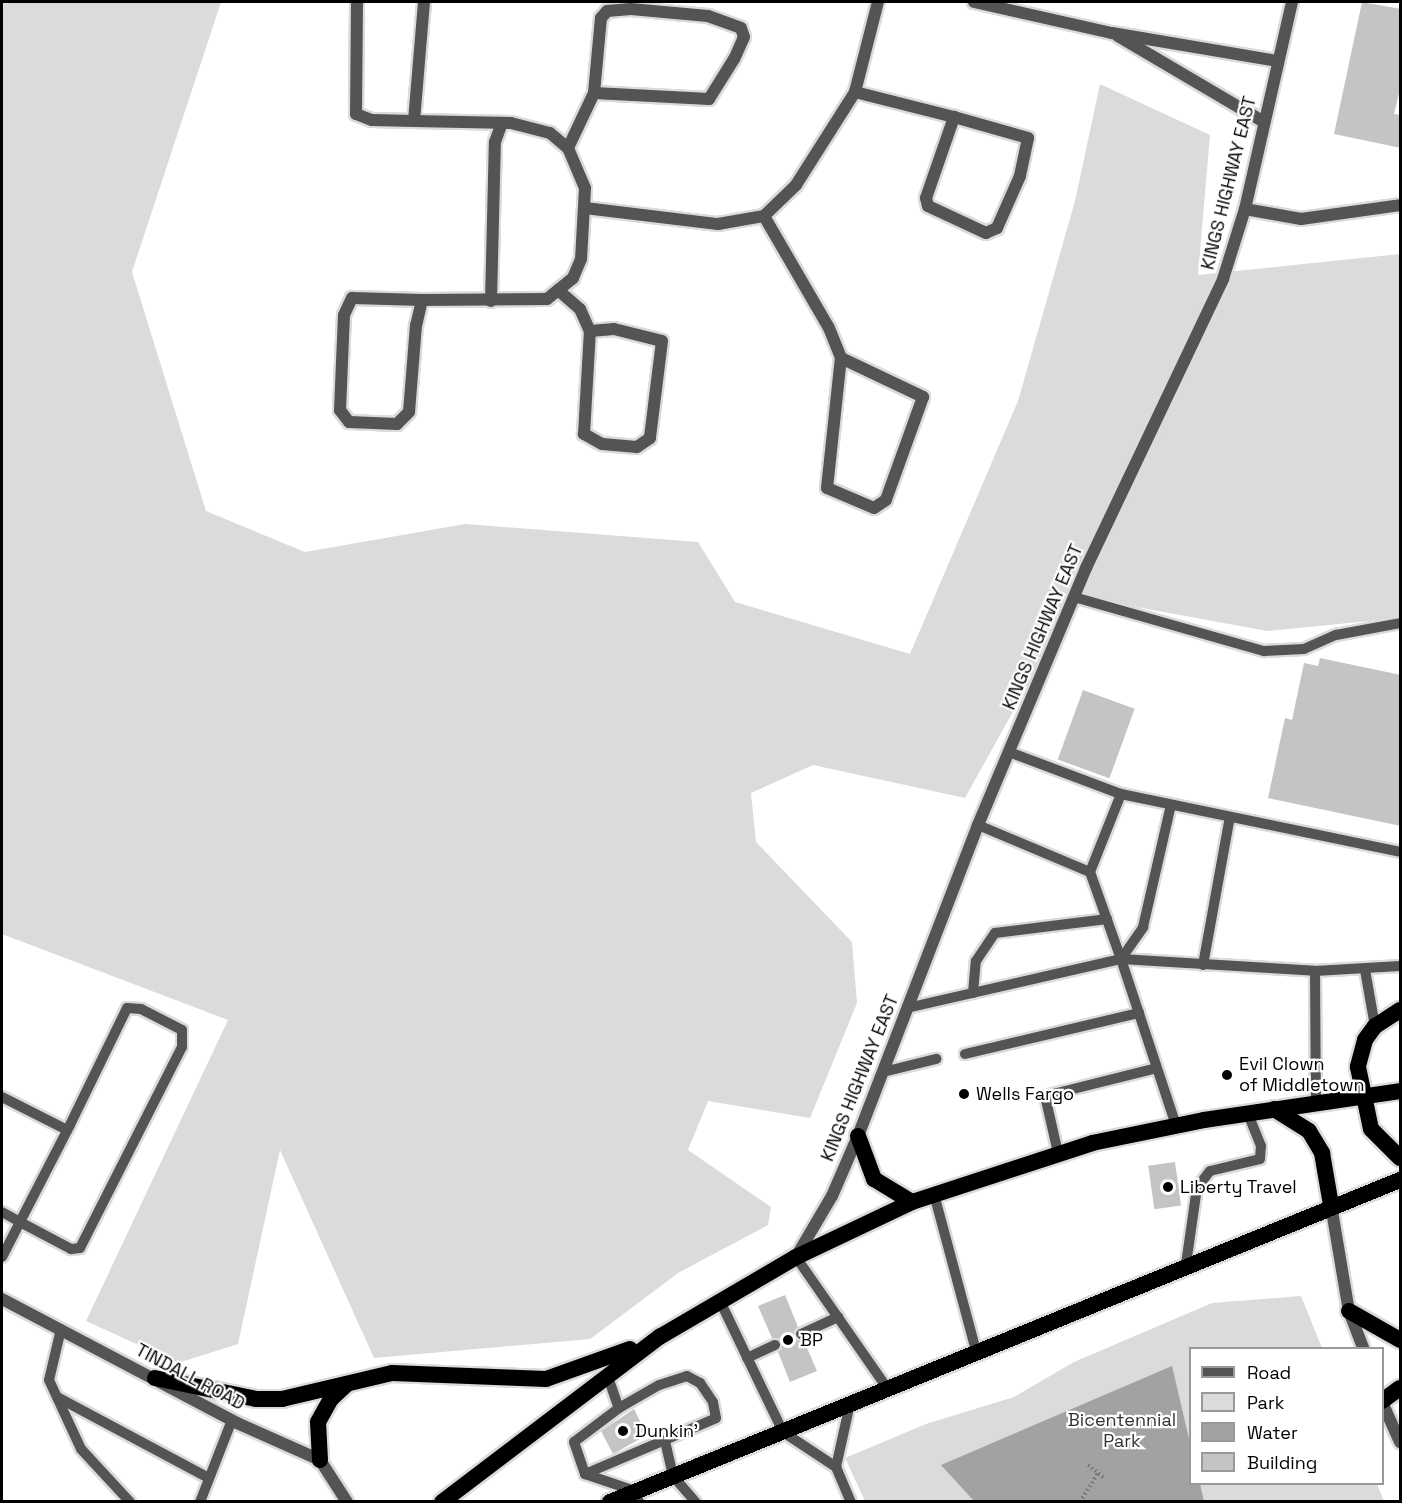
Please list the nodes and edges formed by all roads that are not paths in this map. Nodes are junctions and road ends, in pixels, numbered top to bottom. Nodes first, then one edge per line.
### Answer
1 (357, 2) edge
2 (424, 2) edge
3 (878, 2) edge
4 (974, 2) edge
5 (1292, 2) edge
6 (1112, 33) junction
7 (1277, 62) junction
8 (855, 92) junction
9 (594, 93) junction
10 (954, 117) junction
11 (414, 121) junction
12 (1264, 122) junction
13 (502, 123) junction
14 (568, 148) junction
15 (1401, 205) edge
16 (585, 208) junction
17 (1245, 209) junction
18 (764, 216) junction
19 (558, 290) junction
20 (422, 300) junction
21 (491, 301) junction
22 (590, 331) junction
23 (841, 358) junction
24 (1074, 597) junction
25 (1401, 623) edge
26 (1009, 752) junction
27 (1121, 794) junction
28 (1171, 805) junction
29 (1230, 817) junction
30 (978, 825) junction
31 (1401, 852) edge
32 (1090, 872) junction
33 (1107, 919) junction
34 (1121, 959) junction
35 (1203, 964) junction
36 (1401, 966) edge
37 (1365, 970) junction
38 (1315, 971) junction
39 (973, 993) junction
40 (907, 1008) junction
41 (1401, 1010) edge
42 (1139, 1013) junction
43 (1375, 1026) junction
44 (965, 1054) dead end
45 (936, 1059) dead end
46 (1157, 1068) junction
47 (883, 1072) junction
48 (1401, 1091) edge
49 (1364, 1096) junction
50 (2, 1097) edge
51 (1316, 1103) junction
52 (1274, 1109) junction
53 (1248, 1113) junction
54 (1176, 1125) junction
55 (67, 1130) junction
56 (858, 1136) junction
57 (1058, 1153) junction
58 (1401, 1158) edge
59 (1401, 1180) edge
60 (934, 1194) junction
61 (912, 1202) junction
62 (1331, 1205) junction
63 (2, 1212) edge
64 (20, 1221) junction
65 (2, 1257) edge
66 (796, 1257) junction
67 (1186, 1264) junction
68 (2, 1299) edge
69 (720, 1301) junction
70 (1349, 1311) junction
71 (838, 1317) junction
72 (61, 1329) junction
73 (801, 1334) dead end
74 (661, 1336) junction
75 (1401, 1340) edge
76 (775, 1345) dead end
77 (1363, 1347) edge
78 (976, 1351) junction
79 (747, 1358) junction
80 (607, 1374) junction
81 (155, 1377) junction
82 (350, 1382) junction
83 (887, 1388) junction
84 (1401, 1388) edge
85 (57, 1397) junction
86 (1384, 1400) edge
87 (1384, 1403) edge
88 (850, 1404) junction
89 (619, 1408) junction
90 (232, 1420) junction
91 (783, 1432) junction
92 (665, 1441) junction
93 (1401, 1442) edge
94 (320, 1460) junction
95 (836, 1467) junction
96 (585, 1474) junction
97 (673, 1476) junction
98 (209, 1478) junction
99 (637, 1496) edge
100 (130, 1502) edge
101 (200, 1502) edge
102 (347, 1502) edge
103 (442, 1502) edge
104 (610, 1502) edge
105 (696, 1502) edge
106 (851, 1502) edge

1 - 11 street
2 - 11 street
3 - 8 street
4 - 6 street
5 - 7 street, KINGS HIGHWAY EAST
6 - 7 street
6 - 12 street
7 - 12 street, KINGS HIGHWAY EAST
8 - 10 street
8 - 18 street
9 - 9 street
9 - 14 street
10 - 10 street
11 - 13 street
12 - 17 street, KINGS HIGHWAY EAST
13 - 14 street
13 - 21 street
14 - 16 street
15 - 17 street
16 - 18 street
16 - 19 street
17 - 24 street, KINGS HIGHWAY EAST
18 - 23 street
19 - 21 street
19 - 22 street
20 - 20 street
20 - 21 street
22 - 22 street
23 - 23 street
24 - 25 lane
24 - 26 street, KINGS HIGHWAY EAST
26 - 27 lane
26 - 30 street, KINGS HIGHWAY EAST
27 - 28 lane
27 - 32 lane
28 - 29 lane
28 - 34 lane
29 - 31 lane
29 - 35 lane
30 - 32 lane
30 - 40 street, KINGS HIGHWAY EAST
32 - 33 lane
33 - 34 lane
33 - 39 lane
34 - 35 lane
34 - 39 lane
34 - 42 lane
35 - 38 lane
36 - 37 lane
37 - 38 lane
37 - 43 lane
38 - 51 lane
39 - 40 lane
40 - 47 street, KINGS HIGHWAY EAST
41 - 43 highway
42 - 44 lane
42 - 46 lane
43 - 49 highway
45 - 47 lane
46 - 54 lane
46 - 57 lane
47 - 56 street, KINGS HIGHWAY EAST
48 - 49 highway
49 - 51 highway
49 - 58 highway
50 - 55 lane
51 - 52 highway
52 - 53 highway
52 - 62 highway
53 - 54 highway
53 - 67 lane
54 - 57 highway
55 - 64 lane
55 - 64 lane
56 - 61 highway
56 - 66 street, KINGS HIGHWAY EAST
57 - 60 highway
59 - 62 highway
60 - 61 highway
60 - 78 lane
61 - 66 highway
62 - 67 highway
62 - 70 street
63 - 64 lane
64 - 65 lane
66 - 69 highway
66 - 71 lane
67 - 78 highway
68 - 72 street, TINDALL ROAD
69 - 74 highway
69 - 79 lane
70 - 75 highway
70 - 77 street
71 - 73 lane
71 - 83 lane
72 - 81 street, TINDALL ROAD
72 - 85 lane
74 - 80 highway
74 - 82 highway
76 - 79 lane
78 - 83 highway
79 - 91 lane
80 - 89 lane
80 - 103 highway
81 - 82 highway
81 - 90 street, TINDALL ROAD
82 - 94 highway
83 - 88 highway
84 - 86 highway
85 - 98 lane
85 - 100 lane
87 - 93 street
88 - 91 highway
88 - 95 lane
89 - 92 lane
89 - 96 lane
90 - 94 street, TINDALL ROAD
90 - 98 lane
91 - 95 lane
91 - 97 highway
92 - 96 lane
92 - 97 lane
94 - 102 street
95 - 106 lane
96 - 99 lane
97 - 99 highway
97 - 105 lane
98 - 101 lane
99 - 104 highway

